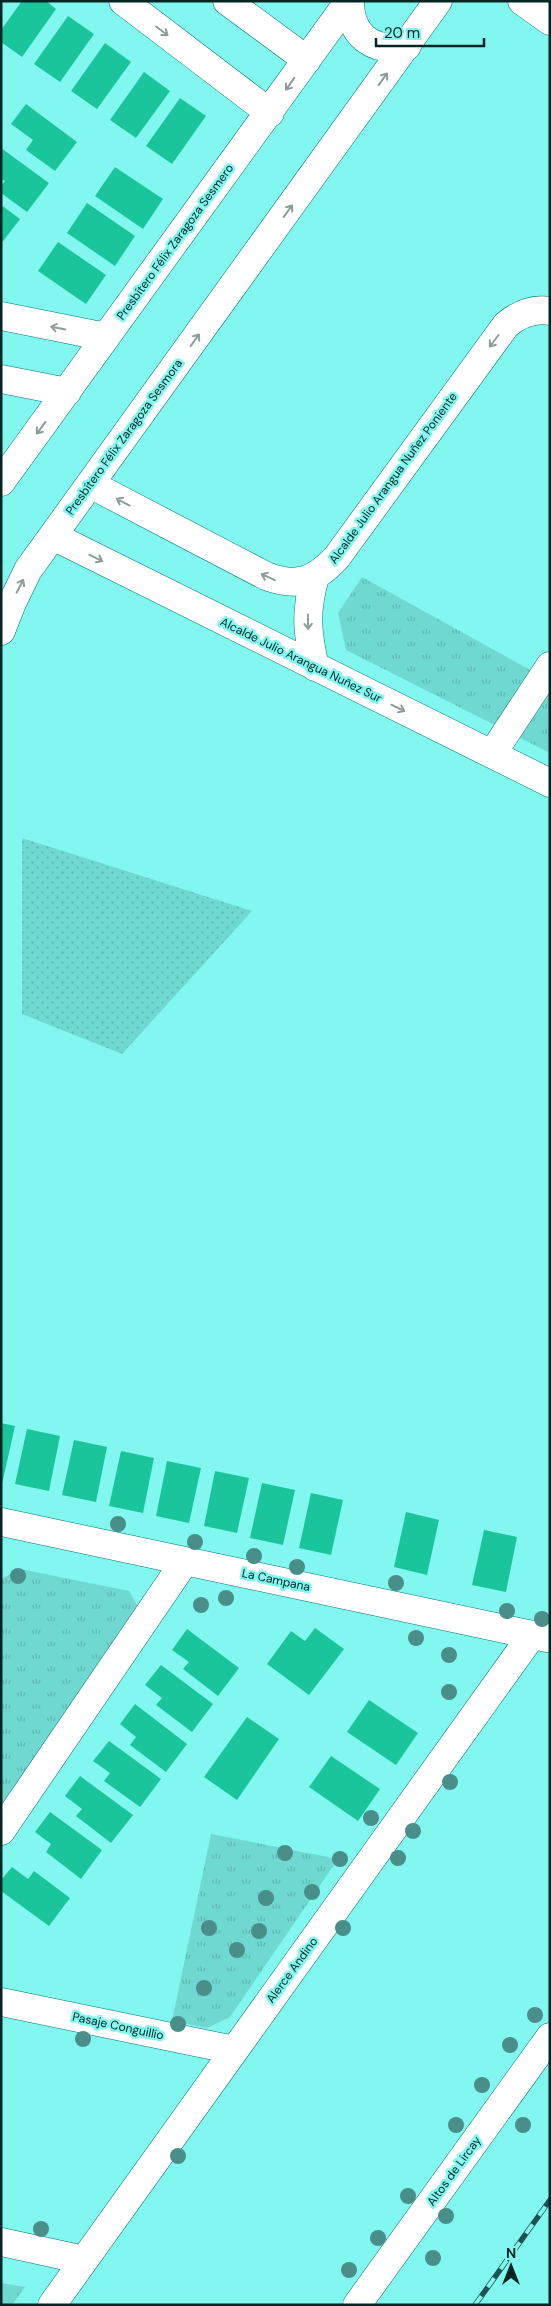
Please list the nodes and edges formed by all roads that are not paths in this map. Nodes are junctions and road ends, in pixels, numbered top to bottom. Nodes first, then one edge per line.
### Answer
1 (123, 1) edge
2 (227, 1) edge
3 (349, 1) edge
4 (438, 1) edge
5 (522, 1) edge
6 (550, 21) edge
7 (407, 46) junction
8 (307, 60) junction
9 (270, 113) junction
10 (540, 311) edge
11 (1, 316) edge
12 (106, 337) junction
13 (1, 379) edge
14 (67, 392) junction
15 (1, 482) edge
16 (90, 484) junction
17 (53, 536) junction
18 (315, 578) junction
19 (1, 631) edge
20 (550, 666) edge
21 (315, 667) junction
22 (492, 754) junction
23 (550, 783) edge
24 (4, 1527) edge
25 (185, 1561) junction
26 (541, 1637) edge
27 (1, 1832) edge
28 (1, 2002) edge
29 (550, 2037) edge
30 (234, 2050) junction
31 (1, 2242) edge
32 (84, 2260) junction
33 (52, 2305) edge
34 (357, 2305) edge

1 -> 9 street
2 - 8 street
3 - 7 street
3 - 8 street, Presbítero Félix Zaragoza Sesmero
4 - 7 street
5 - 6 street
16 -> 7 street, Presbítero Félix Zaragoza Sesmora
8 -> 9 street, Presbítero Félix Zaragoza Sesmero
9 - 12 street, Presbítero Félix Zaragoza Sesmero
10 -> 18 street, Alcalde Julio Arangua Nuñez Poniente
12 -> 11 street
12 - 14 street, Presbítero Félix Zaragoza Sesmero
13 - 14 street
14 -> 15 street, Presbítero Félix Zaragoza Sesmero
16 - 17 street, Presbítero Félix Zaragoza Sesmora
18 -> 16 street
19 -> 17 street, Presbítero Félix Zaragoza Sesmora
17 -> 21 street, Alcalde Julio Arangua Nuñez Sur
18 -> 21 street
20 - 22 street
21 -> 22 street, Alcalde Julio Arangua Nuñez Sur
22 - 23 street, Alcalde Julio Arangua Nuñez Sur
24 - 25 street, La Campana
25 - 26 street, La Campana
25 - 27 street
26 - 30 street, Alerce Andino
28 - 30 street, Pasaje Conguillío
29 - 34 street, Altos de Lircay
30 - 32 street, Alerce Andino
31 - 32 street
32 - 33 street, Alerce Andino

